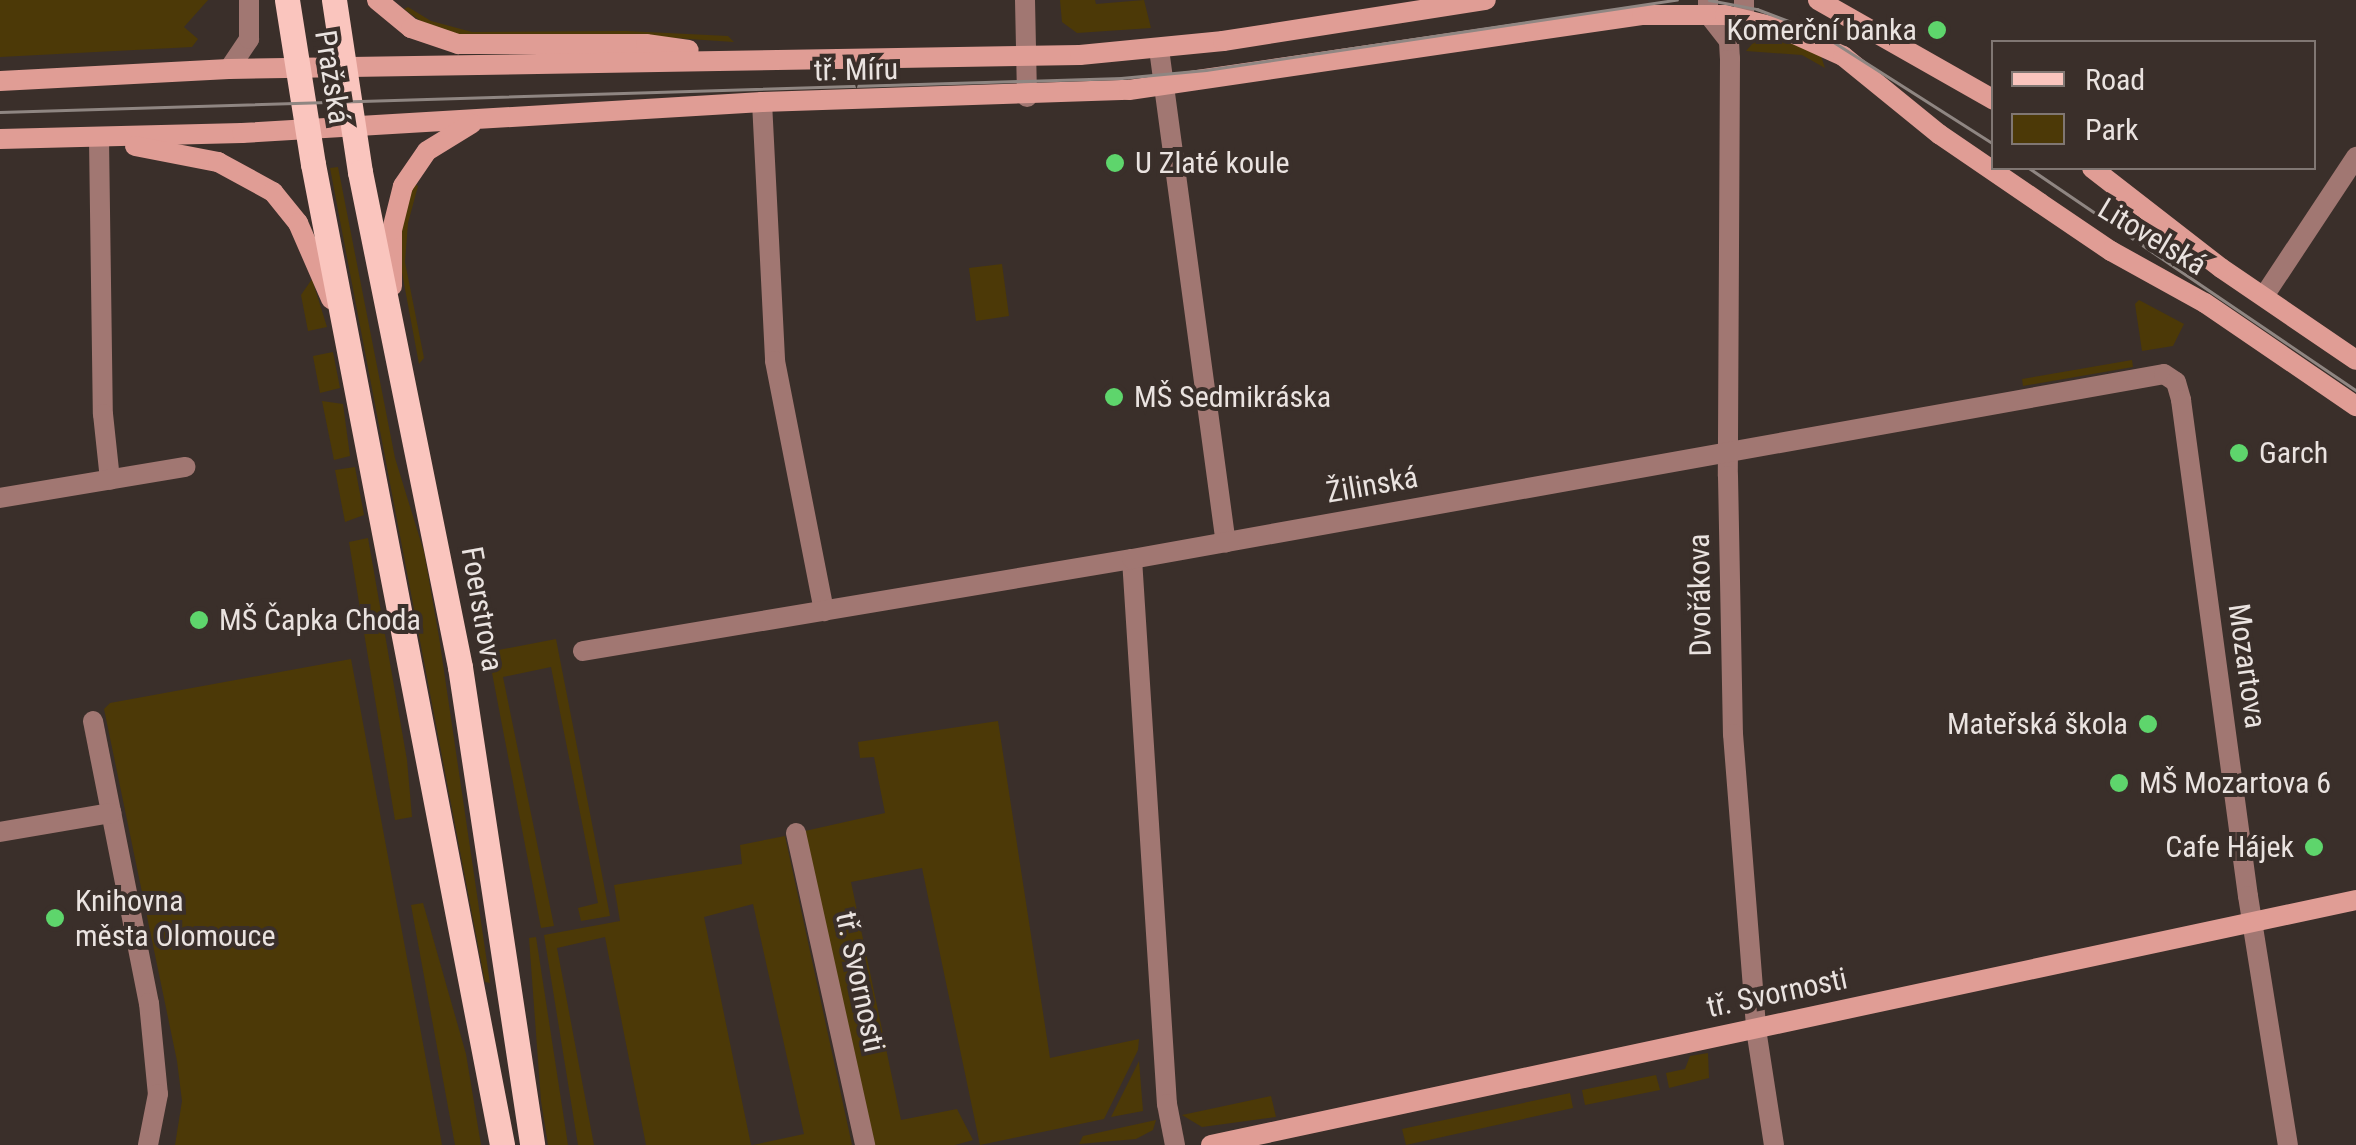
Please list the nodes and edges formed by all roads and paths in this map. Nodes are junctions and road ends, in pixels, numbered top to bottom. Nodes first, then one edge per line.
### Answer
1 (249, 0) edge
2 (288, 0) edge
3 (334, 0) edge
4 (377, 0) edge
5 (1025, 0) edge
6 (1486, 0) edge
7 (1818, 0) edge
8 (1708, 7) edge
9 (1744, 10) edge
10 (1729, 41) junction
11 (1160, 49) junction
12 (1025, 56) junction
13 (740, 58) junction
14 (229, 68) junction
15 (298, 68) junction
16 (347, 79) junction
17 (0, 81) edge
18 (1164, 88) junction
19 (1027, 97) junction
20 (1991, 98) edge
21 (762, 102) junction
22 (496, 116) junction
23 (354, 128) junction
24 (308, 130) junction
25 (3, 139) edge
26 (98, 139) junction
27 (2356, 158) edge
28 (1991, 170) edge
29 (1992, 170) edge
30 (2095, 170) edge
31 (2264, 296) junction
32 (345, 332) junction
33 (394, 348) junction
34 (2356, 360) edge
35 (2170, 376) joint
36 (2356, 406) edge
37 (1729, 450) junction
38 (185, 466) dead end
39 (110, 480) junction
40 (0, 498) edge
41 (1226, 542) junction
42 (1132, 559) junction
43 (824, 611) junction
44 (583, 652) dead end
45 (93, 721) dead end
46 (111, 813) junction
47 (0, 832) edge
48 (796, 833) dead end
49 (2356, 900) edge
50 (2253, 922) junction
51 (1756, 1028) junction
52 (148, 1145) edge
53 (502, 1145) edge
54 (532, 1145) edge
55 (865, 1145) edge
56 (1176, 1145) edge
57 (1211, 1145) edge
58 (1774, 1145) edge
59 (2288, 1145) edge

1 - 14 street
2 - 15 main road, Pražská
3 - 16 main road, Pražská
4 - 13 main road
5 - 12 street
6 - 11 main road, tř. Míru
7 - 20 main road
8 - 9 main road, Litovelská
8 - 10 street
8 - 18 main road, tř. Míru
9 - 10 street
9 - 28 main road, Litovelská
10 - 37 street, Dvořákova
11 - 12 main road, tř. Míru
11 - 18 street
12 - 13 main road, tř. Míru
12 - 19 street
13 - 16 main road, tř. Míru
14 - 15 main road, tř. Míru
14 - 17 main road, tř. Míru
15 - 16 main road, tř. Míru
15 - 24 main road, Pražská
16 - 23 main road, Foerstrova
18 - 19 main road, tř. Míru
18 - 41 street
19 - 21 main road, tř. Míru
21 - 22 main road, tř. Míru
21 - 43 street
22 - 23 main road, tř. Míru
22 - 33 main road
23 - 24 main road, tř. Míru
23 - 33 main road, Foerstrova
24 - 26 main road, tř. Míru
24 - 32 main road, Pražská
25 - 26 main road, tř. Míru
26 - 32 main road
26 - 39 street
27 - 31 street
29 - 36 main road, Litovelská
30 - 31 main road, Litovelská
31 - 34 main road, Litovelská
32 - 53 main road
33 - 54 main road, Foerstrova
35 - 37 street, Žilinská
35 - 50 street, Mozartova
37 - 41 street, Žilinská
37 - 51 street, Dvořákova
38 - 39 street
39 - 40 street
41 - 42 street, Žilinská
42 - 43 street, Žilinská
42 - 56 street
43 - 44 street, Žilinská
45 - 46 street
46 - 47 street
46 - 52 street
48 - 55 street, tř. Svornosti
49 - 50 main road, tř. Svornosti
50 - 51 main road, tř. Svornosti
50 - 59 street, Mozartova
51 - 57 main road, tř. Svornosti
51 - 58 street, Dvořákova

